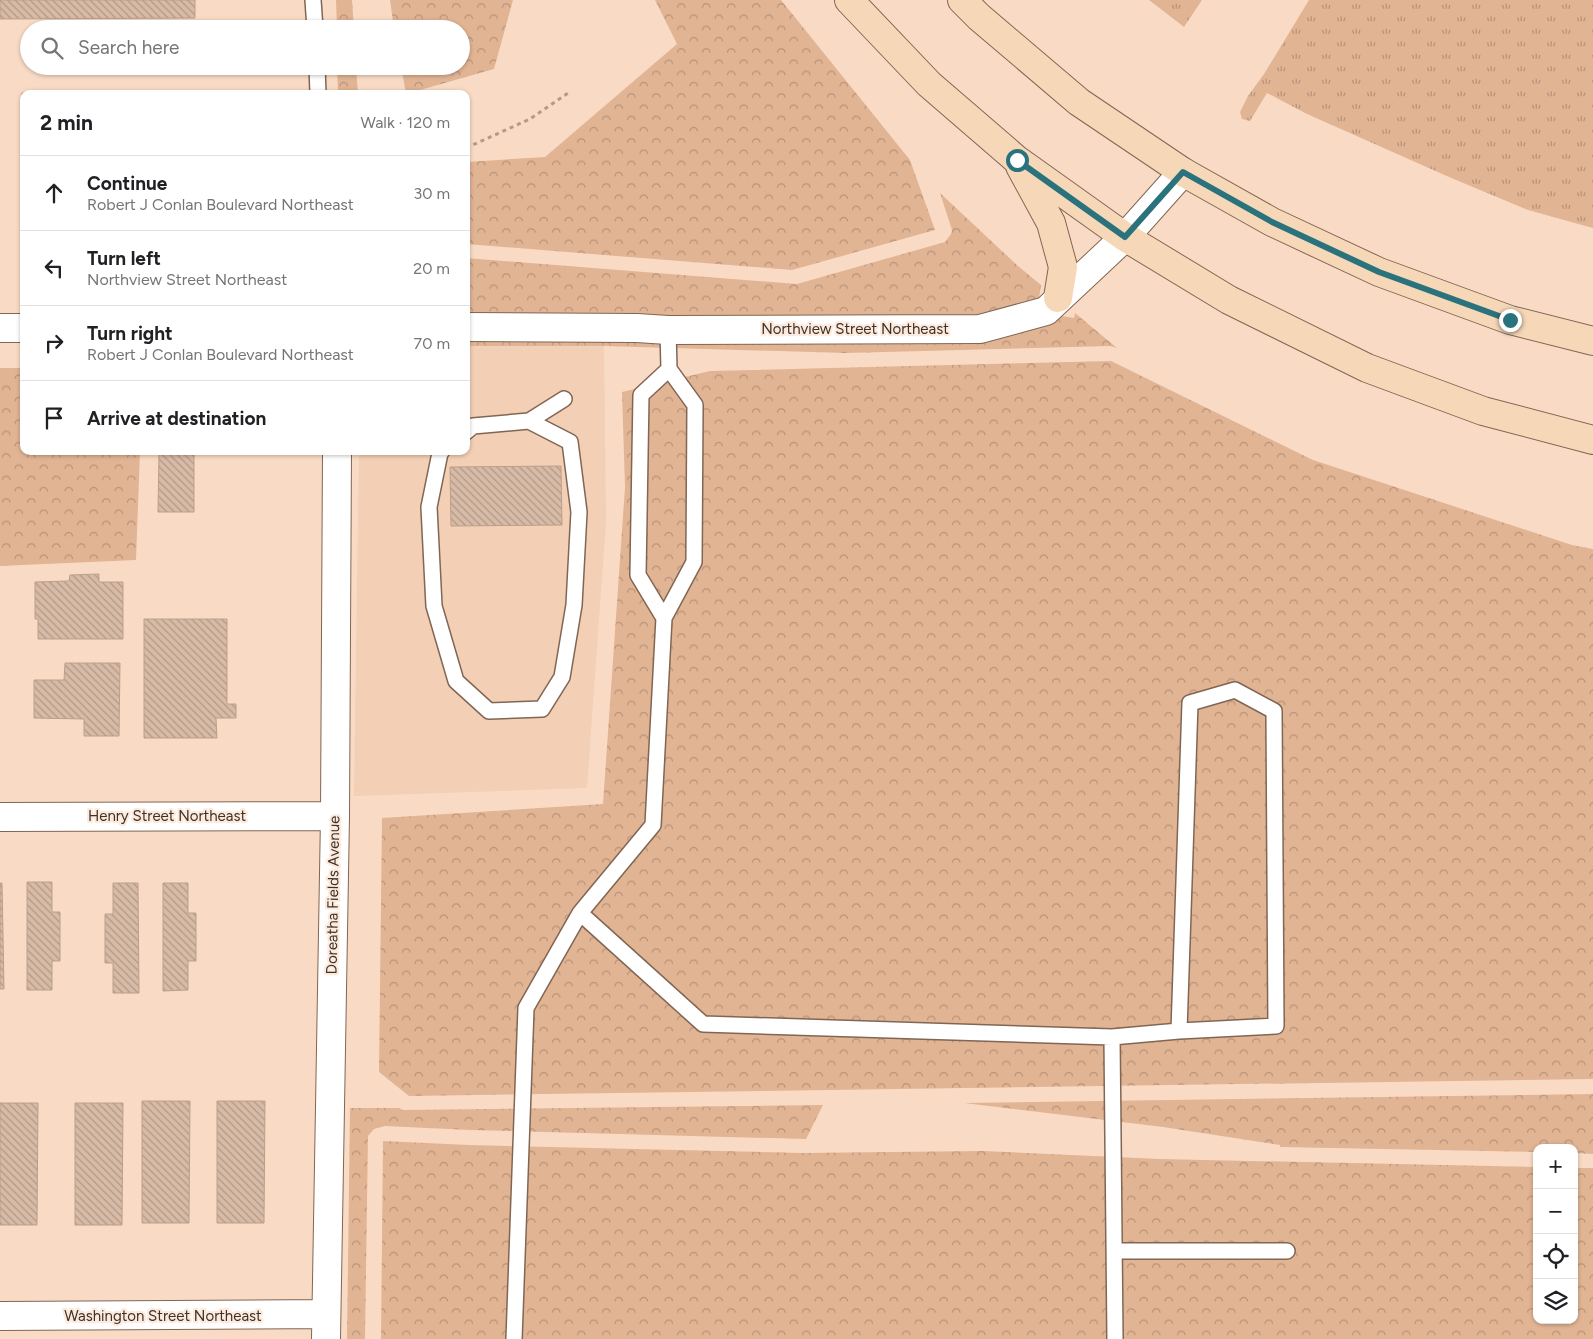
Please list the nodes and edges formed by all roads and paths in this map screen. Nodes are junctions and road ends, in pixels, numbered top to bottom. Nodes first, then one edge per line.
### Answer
1 (313, 0) edge
2 (849, 0) edge
3 (962, 0) edge
4 (314, 20) edge
5 (317, 75) edge
6 (318, 90) edge
7 (568, 93) dead end
8 (470, 146) edge
9 (1017, 160) junction
10 (1183, 172) junction
11 (1125, 237) junction
12 (1058, 298) junction
13 (470, 327) edge
14 (0, 328) edge
15 (20, 328) edge
16 (668, 330) junction
17 (1593, 341) edge
18 (669, 368) junction
19 (564, 399) dead end
20 (529, 421) junction
21 (470, 429) edge
22 (1593, 440) edge
23 (337, 455) edge
24 (440, 455) edge
25 (664, 618) junction
26 (335, 816) junction
27 (0, 817) edge
28 (580, 913) junction
29 (1178, 1031) junction
30 (1112, 1037) junction
31 (1114, 1251) junction
32 (1287, 1251) dead end
33 (0, 1316) edge
34 (326, 1327) edge
35 (514, 1339) edge
36 (1115, 1339) edge

1 - 4 lane
2 - 9 main road
3 - 10 main road
5 - 6 lane
7 - 8 path
9 - 11 main road
9 - 12 main road
10 - 11 street, Northview Street Northeast
10 - 17 main road
11 - 12 street, Northview Street Northeast
11 - 22 main road
12 - 16 street, Northview Street Northeast
13 - 16 street, Northview Street Northeast
14 - 15 street
16 - 18 lane
18 - 25 lane
18 - 25 lane
19 - 20 lane
20 - 21 lane
20 - 24 lane
23 - 26 street, Doreatha Fields Avenue
25 - 28 lane
26 - 27 street, Henry Street Northeast
26 - 34 street, Doreatha Fields Avenue
28 - 30 lane
28 - 35 lane
29 - 29 lane
29 - 30 lane
30 - 31 lane
31 - 32 lane
31 - 36 lane
33 - 34 street, Washington Street Northeast

